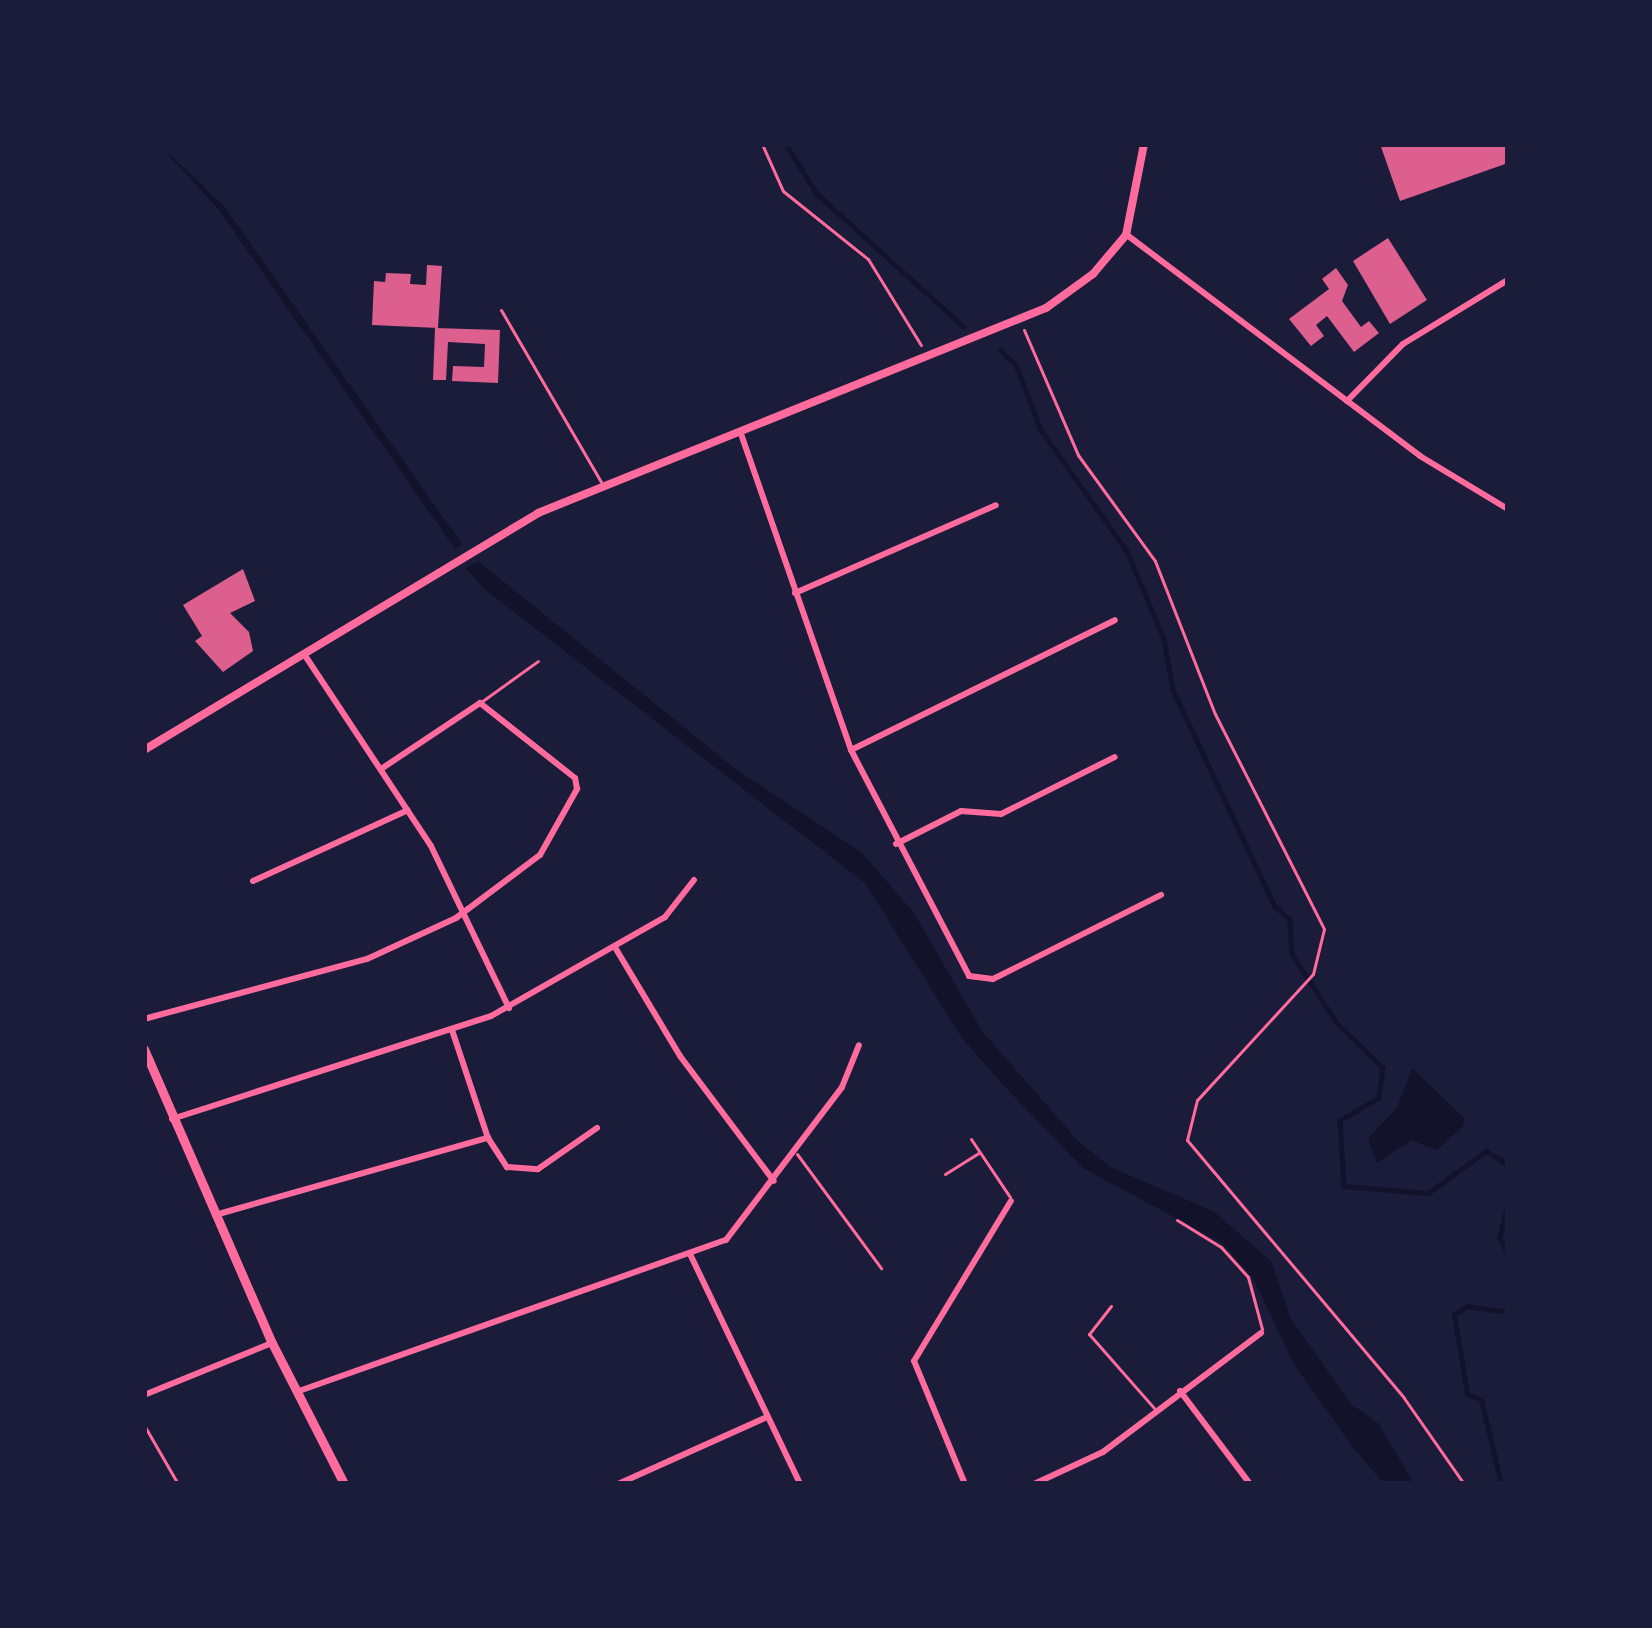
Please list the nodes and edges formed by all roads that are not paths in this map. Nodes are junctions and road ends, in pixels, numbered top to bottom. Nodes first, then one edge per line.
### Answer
1 (1144, 144) edge
2 (1126, 235) junction
3 (1508, 280) edge
4 (502, 310) dead end
5 (1347, 401) junction
6 (740, 431) junction
7 (602, 484) junction
8 (997, 505) dead end
9 (1508, 509) edge
10 (795, 593) junction
11 (1115, 620) dead end
12 (304, 654) junction
13 (538, 661) dead end
14 (480, 703) junction
15 (144, 750) edge
16 (851, 750) junction
17 (1115, 757) dead end
18 (381, 769) junction
19 (407, 810) junction
20 (896, 844) junction
21 (694, 880) dead end
22 (254, 881) dead end
23 (1161, 896) dead end
24 (465, 911) junction
25 (616, 949) junction
26 (509, 1008) junction
27 (144, 1019) edge
28 (452, 1030) junction
29 (859, 1045) dead end
30 (144, 1049) edge
31 (172, 1119) junction
32 (597, 1128) dead end
33 (488, 1138) junction
34 (971, 1139) dead end
35 (796, 1152) junction
36 (980, 1152) junction
37 (945, 1174) dead end
38 (774, 1181) junction
39 (1011, 1201) joint
40 (214, 1215) junction
41 (1177, 1220) dead end
42 (690, 1254) junction
43 (880, 1268) dead end
44 (1111, 1306) dead end
45 (1261, 1333) joint
46 (272, 1343) junction
47 (1180, 1391) junction
48 (295, 1392) junction
49 (144, 1395) edge
50 (1156, 1411) junction
51 (766, 1417) junction
52 (344, 1484) edge
53 (618, 1484) edge
54 (800, 1484) edge
55 (965, 1484) edge
56 (1034, 1484) edge
57 (1250, 1484) edge

1 - 2 street
2 - 5 street
2 - 6 street
3 - 5 street
4 - 7 lane
5 - 9 street
6 - 7 street
6 - 10 street
7 - 12 street
8 - 10 street
10 - 16 street
11 - 16 street
12 - 15 street
12 - 18 street
13 - 14 lane
14 - 18 street
14 - 24 street
16 - 20 street
17 - 20 street
18 - 19 street
19 - 22 street
19 - 24 street
20 - 23 street
21 - 25 street
24 - 26 street
24 - 27 street
25 - 26 street
25 - 38 street
26 - 28 street
28 - 31 street
28 - 33 street
29 - 35 street
30 - 31 main road
31 - 40 main road
32 - 33 street
33 - 40 street
34 - 36 lane
35 - 38 street
35 - 43 lane
36 - 37 lane
36 - 39 lane
38 - 42 street
39 - 55 street
40 - 46 main road
41 - 45 lane
42 - 48 street
42 - 51 street
44 - 50 lane
45 - 47 street
46 - 48 main road
46 - 49 street
47 - 50 street
47 - 57 street
48 - 52 main road
50 - 56 street
51 - 53 street
51 - 54 street

